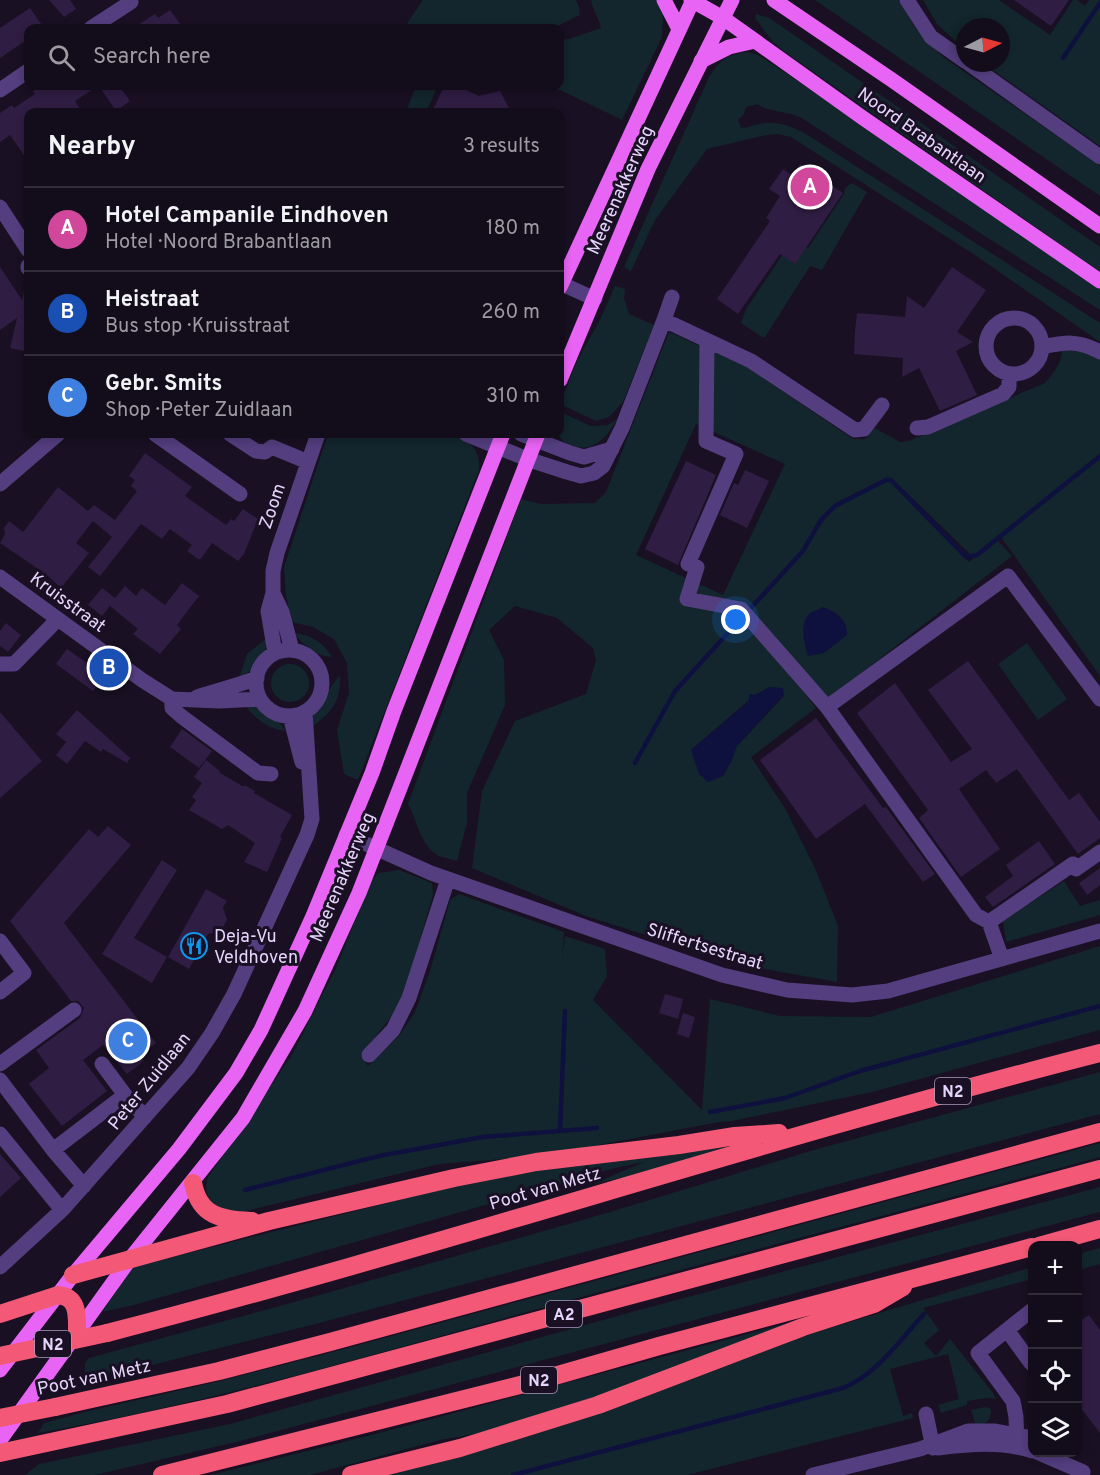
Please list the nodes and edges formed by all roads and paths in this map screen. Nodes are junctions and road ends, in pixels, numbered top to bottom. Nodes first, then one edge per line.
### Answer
1 (664, 0) edge
2 (692, 0) edge
3 (732, 0) edge
4 (907, 0) edge
5 (131, 2) dead end
6 (780, 3) edge
7 (723, 18) junction
8 (97, 24) edge
9 (679, 29) junction
10 (755, 41) junction
11 (956, 55) edge
12 (701, 61) junction
13 (980, 72) edge
14 (24, 73) edge
15 (0, 90) edge
16 (1100, 157) edge
17 (0, 207) edge
18 (1100, 226) edge
19 (24, 244) edge
20 (564, 275) edge
21 (1100, 281) edge
22 (564, 286) edge
23 (672, 297) dead end
24 (594, 299) junction
25 (664, 320) junction
26 (707, 340) junction
27 (1042, 347) junction
28 (1100, 352) edge
29 (564, 370) edge
30 (1009, 374) junction
31 (882, 405) dead end
32 (917, 428) dead end
33 (53, 438) edge
34 (161, 438) edge
35 (236, 438) edge
36 (317, 438) edge
37 (532, 438) edge
38 (537, 438) edge
39 (272, 440) edge
40 (500, 440) edge
41 (612, 449) junction
42 (527, 459) junction
43 (308, 462) junction
44 (0, 484) edge
45 (240, 494) dead end
46 (2, 583) edge
47 (273, 593) junction
48 (58, 619) junction
49 (292, 650) junction
50 (274, 653) junction
51 (0, 664) edge
52 (257, 678) junction
53 (172, 699) junction
54 (191, 699) junction
55 (261, 699) junction
56 (1100, 699) edge
57 (827, 707) junction
58 (297, 714) junction
59 (271, 774) dead end
60 (346, 834) junction
61 (376, 848) junction
62 (1100, 852) edge
63 (448, 879) junction
64 (990, 922) junction
65 (1100, 931) edge
66 (0, 941) edge
67 (1002, 959) junction
68 (0, 992) edge
69 (74, 1010) dead end
70 (1100, 1053) edge
71 (369, 1055) dead end
72 (0, 1064) edge
73 (102, 1064) dead end
74 (0, 1080) edge
75 (125, 1095) junction
76 (145, 1117) junction
77 (808, 1132) junction
78 (1100, 1132) edge
79 (0, 1134) edge
80 (53, 1150) junction
81 (1100, 1169) edge
82 (193, 1183) junction
83 (84, 1186) junction
84 (62, 1210) junction
85 (269, 1221) junction
86 (1100, 1229) edge
87 (1054, 1241) edge
88 (1028, 1248) edge
89 (130, 1259) junction
90 (0, 1267) edge
91 (73, 1275) junction
92 (914, 1279) junction
93 (58, 1295) junction
94 (1028, 1313) edge
95 (0, 1314) edge
96 (1007, 1330) junction
97 (77, 1333) junction
98 (0, 1356) edge
99 (1028, 1359) edge
100 (0, 1370) edge
101 (926, 1414) dead end
102 (0, 1418) edge
103 (1028, 1439) edge
104 (0, 1440) edge
105 (1017, 1441) junction
106 (929, 1447) junction
107 (1028, 1448) edge
108 (0, 1453) edge
109 (1049, 1457) edge
110 (1065, 1457) edge
111 (1086, 1473) edge
112 (162, 1475) edge
113 (351, 1475) edge
114 (813, 1475) edge

1 - 9 main road
2 - 7 main road, Noord Brabantlaan
2 - 9 main road, Meerenakkerweg
3 - 7 main road, Meerenakkerweg
4 - 11 street
5 - 8 street
6 - 18 main road, Noord Brabantlaan
7 - 10 main road, Noord Brabantlaan
7 - 12 main road, Meerenakkerweg
9 - 20 main road, Meerenakkerweg
10 - 12 main road
10 - 21 main road, Noord Brabantlaan
12 - 24 main road, Meerenakkerweg
13 - 16 street
14 - 15 street
17 - 19 street
22 - 24 street
23 - 25 street
24 - 29 main road, Meerenakkerweg
25 - 26 street
25 - 41 street
26 - 31 street
26 - 57 street
27 - 28 street
27 - 30 street
27 - 30 street
30 - 32 street
33 - 44 street
34 - 45 street
35 - 39 street
36 - 43 street, Zoom
37 - 42 main road, Meerenakkerweg
38 - 41 street
39 - 43 street
40 - 42 street
40 - 60 main road, Meerenakkerweg
41 - 42 street
42 - 61 main road, Meerenakkerweg
43 - 47 street, Zoom
46 - 48 street, Kruisstraat
47 - 49 street, Zoom
47 - 50 street, Zoom
48 - 51 street
48 - 53 street, Kruisstraat
49 - 50 street
49 - 58 street
50 - 52 street
52 - 54 street
52 - 55 street
53 - 54 street
53 - 59 street, Kruisstraat
54 - 55 street
55 - 58 street
56 - 57 street
57 - 64 street
58 - 76 street, Peter Zuidlaan
60 - 61 street, Sliffertsestraat
60 - 91 main road, Meerenakkerweg
61 - 63 street, Sliffertsestraat
61 - 82 main road, Meerenakkerweg
62 - 64 street
63 - 67 street, Sliffertsestraat
63 - 71 street
64 - 67 street
65 - 67 street, Sliffertsestraat
66 - 68 street
69 - 72 street
70 - 77 highway, Poot van Metz / N2
73 - 75 street
74 - 80 street
75 - 76 street
75 - 80 street
76 - 83 street, Peter Zuidlaan
77 - 85 highway, N2
77 - 98 highway, Poot van Metz / N2, bridge
78 - 102 highway, Poot van Metz / A2, bridge
79 - 84 street
80 - 83 street
81 - 108 highway, A2
82 - 85 highway, N2
82 - 89 main road, Meerenakkerweg
83 - 84 street, Peter Zuidlaan
84 - 90 street, Peter Zuidlaan
85 - 89 highway, N2
86 - 87 highway
88 - 92 highway, N2
89 - 91 highway
89 - 97 main road, Meerenakkerweg
91 - 93 main road, Meerenakkerweg
92 - 112 highway, N2
92 - 113 highway, N2
93 - 95 highway
93 - 97 highway
93 - 100 main road, Meerenakkerweg
94 - 96 street
96 - 99 street
96 - 105 street
97 - 104 main road, Meerenakkerweg
101 - 106 street
103 - 105 street
105 - 106 street
105 - 107 street
106 - 114 street
109 - 111 street
110 - 111 street

